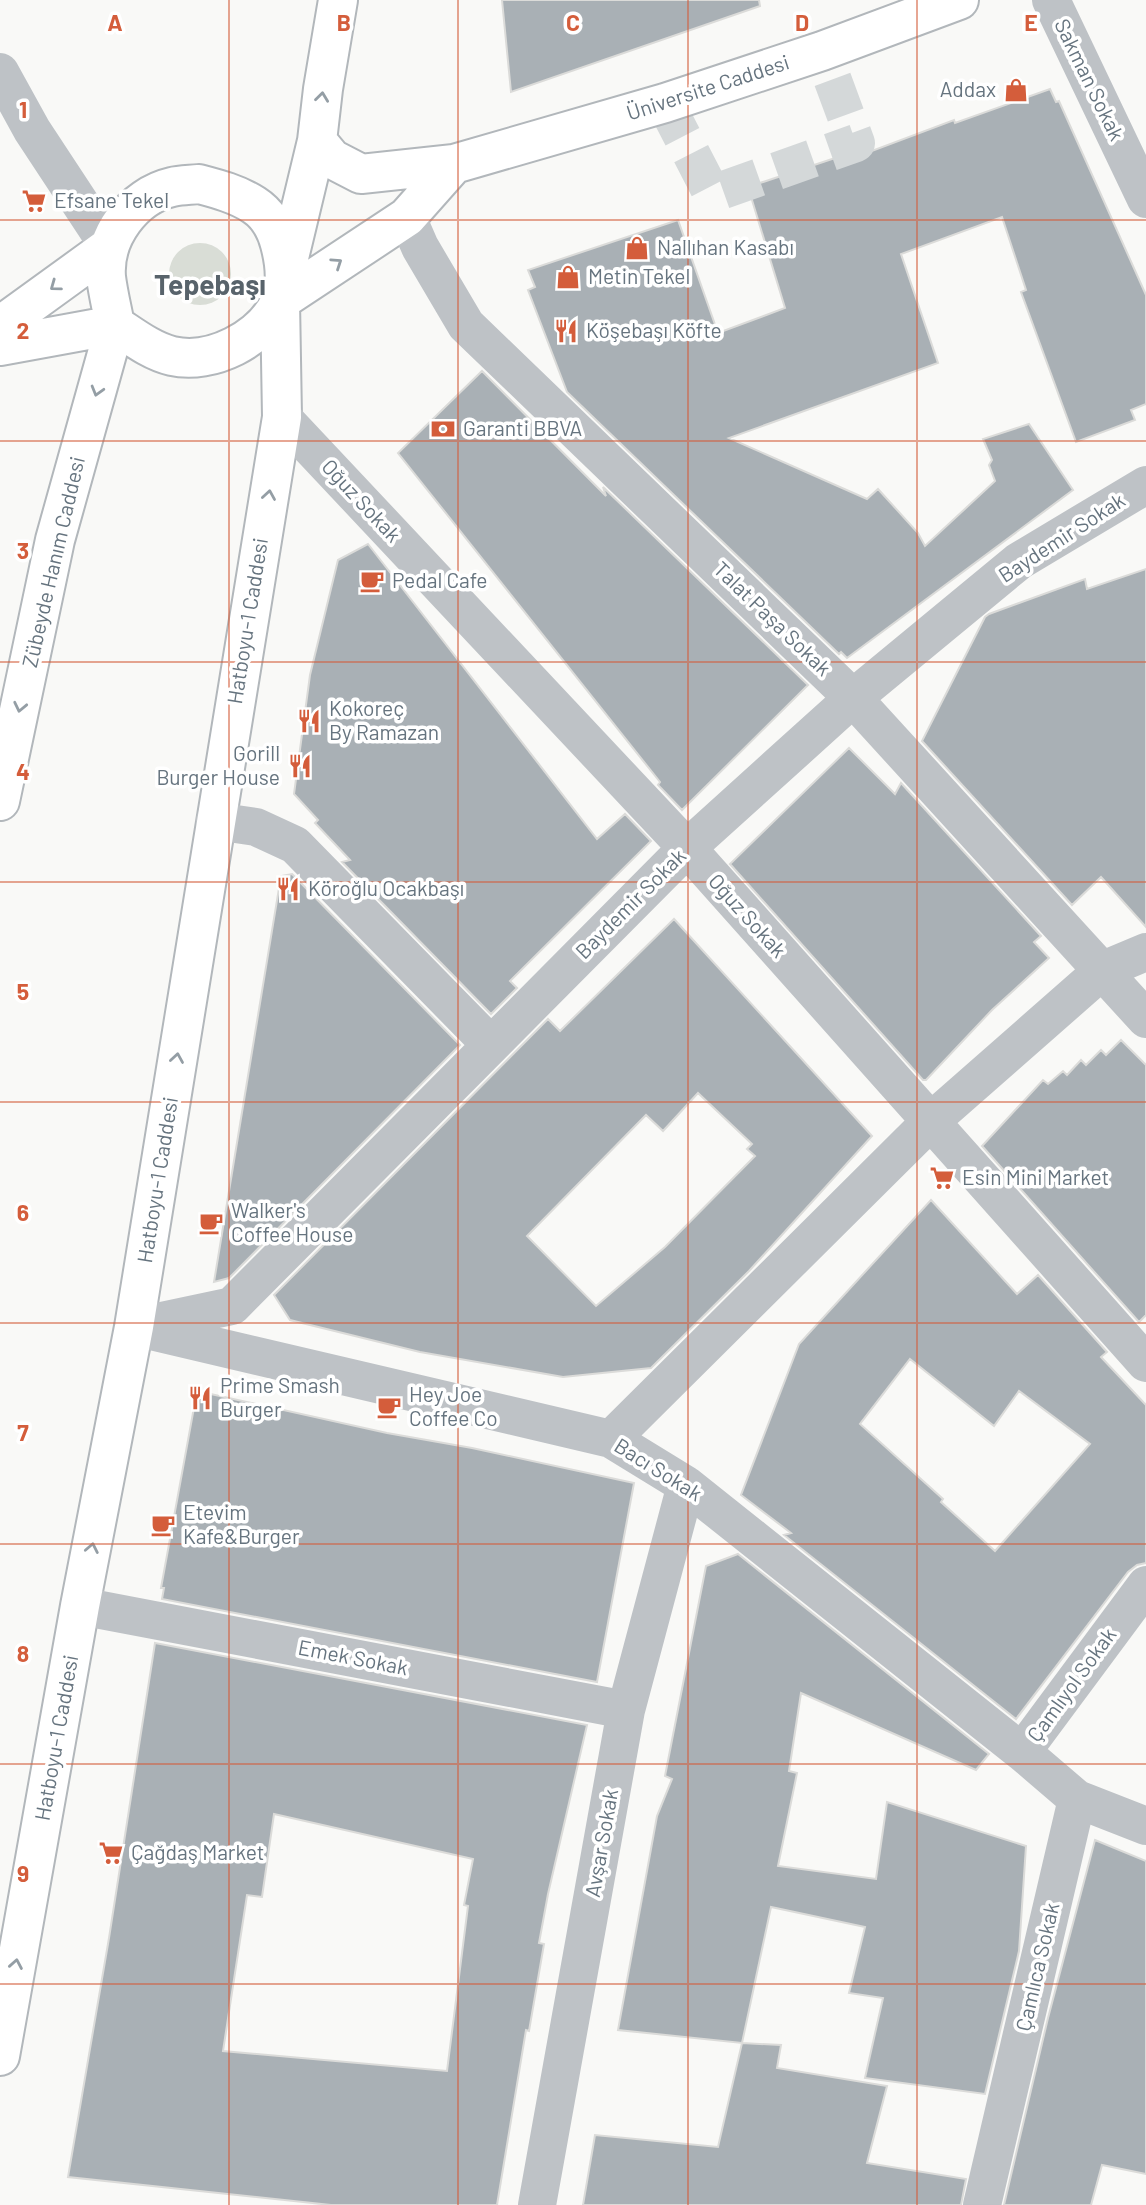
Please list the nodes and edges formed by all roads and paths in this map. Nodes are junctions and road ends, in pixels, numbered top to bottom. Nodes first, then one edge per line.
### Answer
1 (338, 0) edge
2 (959, 0) edge
3 (1051, 0) edge
4 (0, 72) edge
5 (317, 141) junction
6 (454, 164) junction
7 (361, 174) junction
8 (304, 192) junction
9 (1146, 199) edge
10 (256, 206) junction
11 (407, 217) junction
12 (109, 247) junction
13 (283, 285) junction
14 (115, 325) junction
15 (0, 326) edge
16 (0, 346) edge
17 (282, 417) junction
18 (1146, 485) edge
19 (853, 698) junction
20 (0, 801) edge
21 (215, 821) junction
22 (687, 848) junction
23 (1146, 951) edge
24 (1102, 970) junction
25 (1146, 1018) edge
26 (491, 1045) junction
27 (930, 1122) junction
28 (134, 1327) junction
29 (1146, 1363) edge
30 (611, 1439) junction
31 (686, 1485) junction
32 (1146, 1585) edge
33 (80, 1606) junction
34 (626, 1710) junction
35 (1022, 1752) junction
36 (1077, 1799) junction
37 (1146, 1826) edge
38 (0, 2056) edge
39 (537, 2205) edge
40 (982, 2205) edge

5 -> 1 main road
2 - 6 main road, Üniversite Caddesi
3 - 9 street, Sakman Sokak
4 - 12 street
5 - 7 main road
5 - 8 main road
6 - 7 main road, Üniversite Caddesi
6 - 11 main road
7 - 8 main road, Üniversite Caddesi
8 - 10 main road, Üniversite Caddesi
8 - 13 main road
10 - 12 main road
10 - 13 main road
13 -> 11 main road
11 - 19 street, Talat Paşa Sokak
12 - 14 main road
12 -> 15 main road
13 - 14 main road
13 - 17 main road, Hatboyu-1 Caddesi
14 - 16 main road
14 -> 20 main road, Zübeyde Hanım Caddesi
21 -> 17 main road, Hatboyu-1 Caddesi
17 - 22 street, Oğuz Sokak
18 - 19 street, Baydemir Sokak
19 - 22 street, Baydemir Sokak
19 - 24 street, Talat Paşa Sokak
21 - 26 street
28 -> 21 main road, Hatboyu-1 Caddesi
22 - 26 street, Baydemir Sokak
22 - 27 street, Oğuz Sokak
23 - 24 street
24 - 25 street, Talat Paşa Sokak
24 - 27 street
26 - 28 street, Baydemir Sokak
27 - 29 street, Oğuz Sokak
27 - 30 street
28 - 30 street, Bacı Sokak
33 -> 28 main road, Hatboyu-1 Caddesi
30 - 31 street, Bacı Sokak
31 - 34 street, Avşar Sokak
31 - 35 street, Bacı Sokak
32 - 35 street, Çamlıyol Sokak
33 - 34 street, Emek Sokak
38 -> 33 main road, Hatboyu-1 Caddesi
34 - 39 street, Avşar Sokak
35 - 36 street
36 - 37 street
36 - 40 street, Çamlıca Sokak

